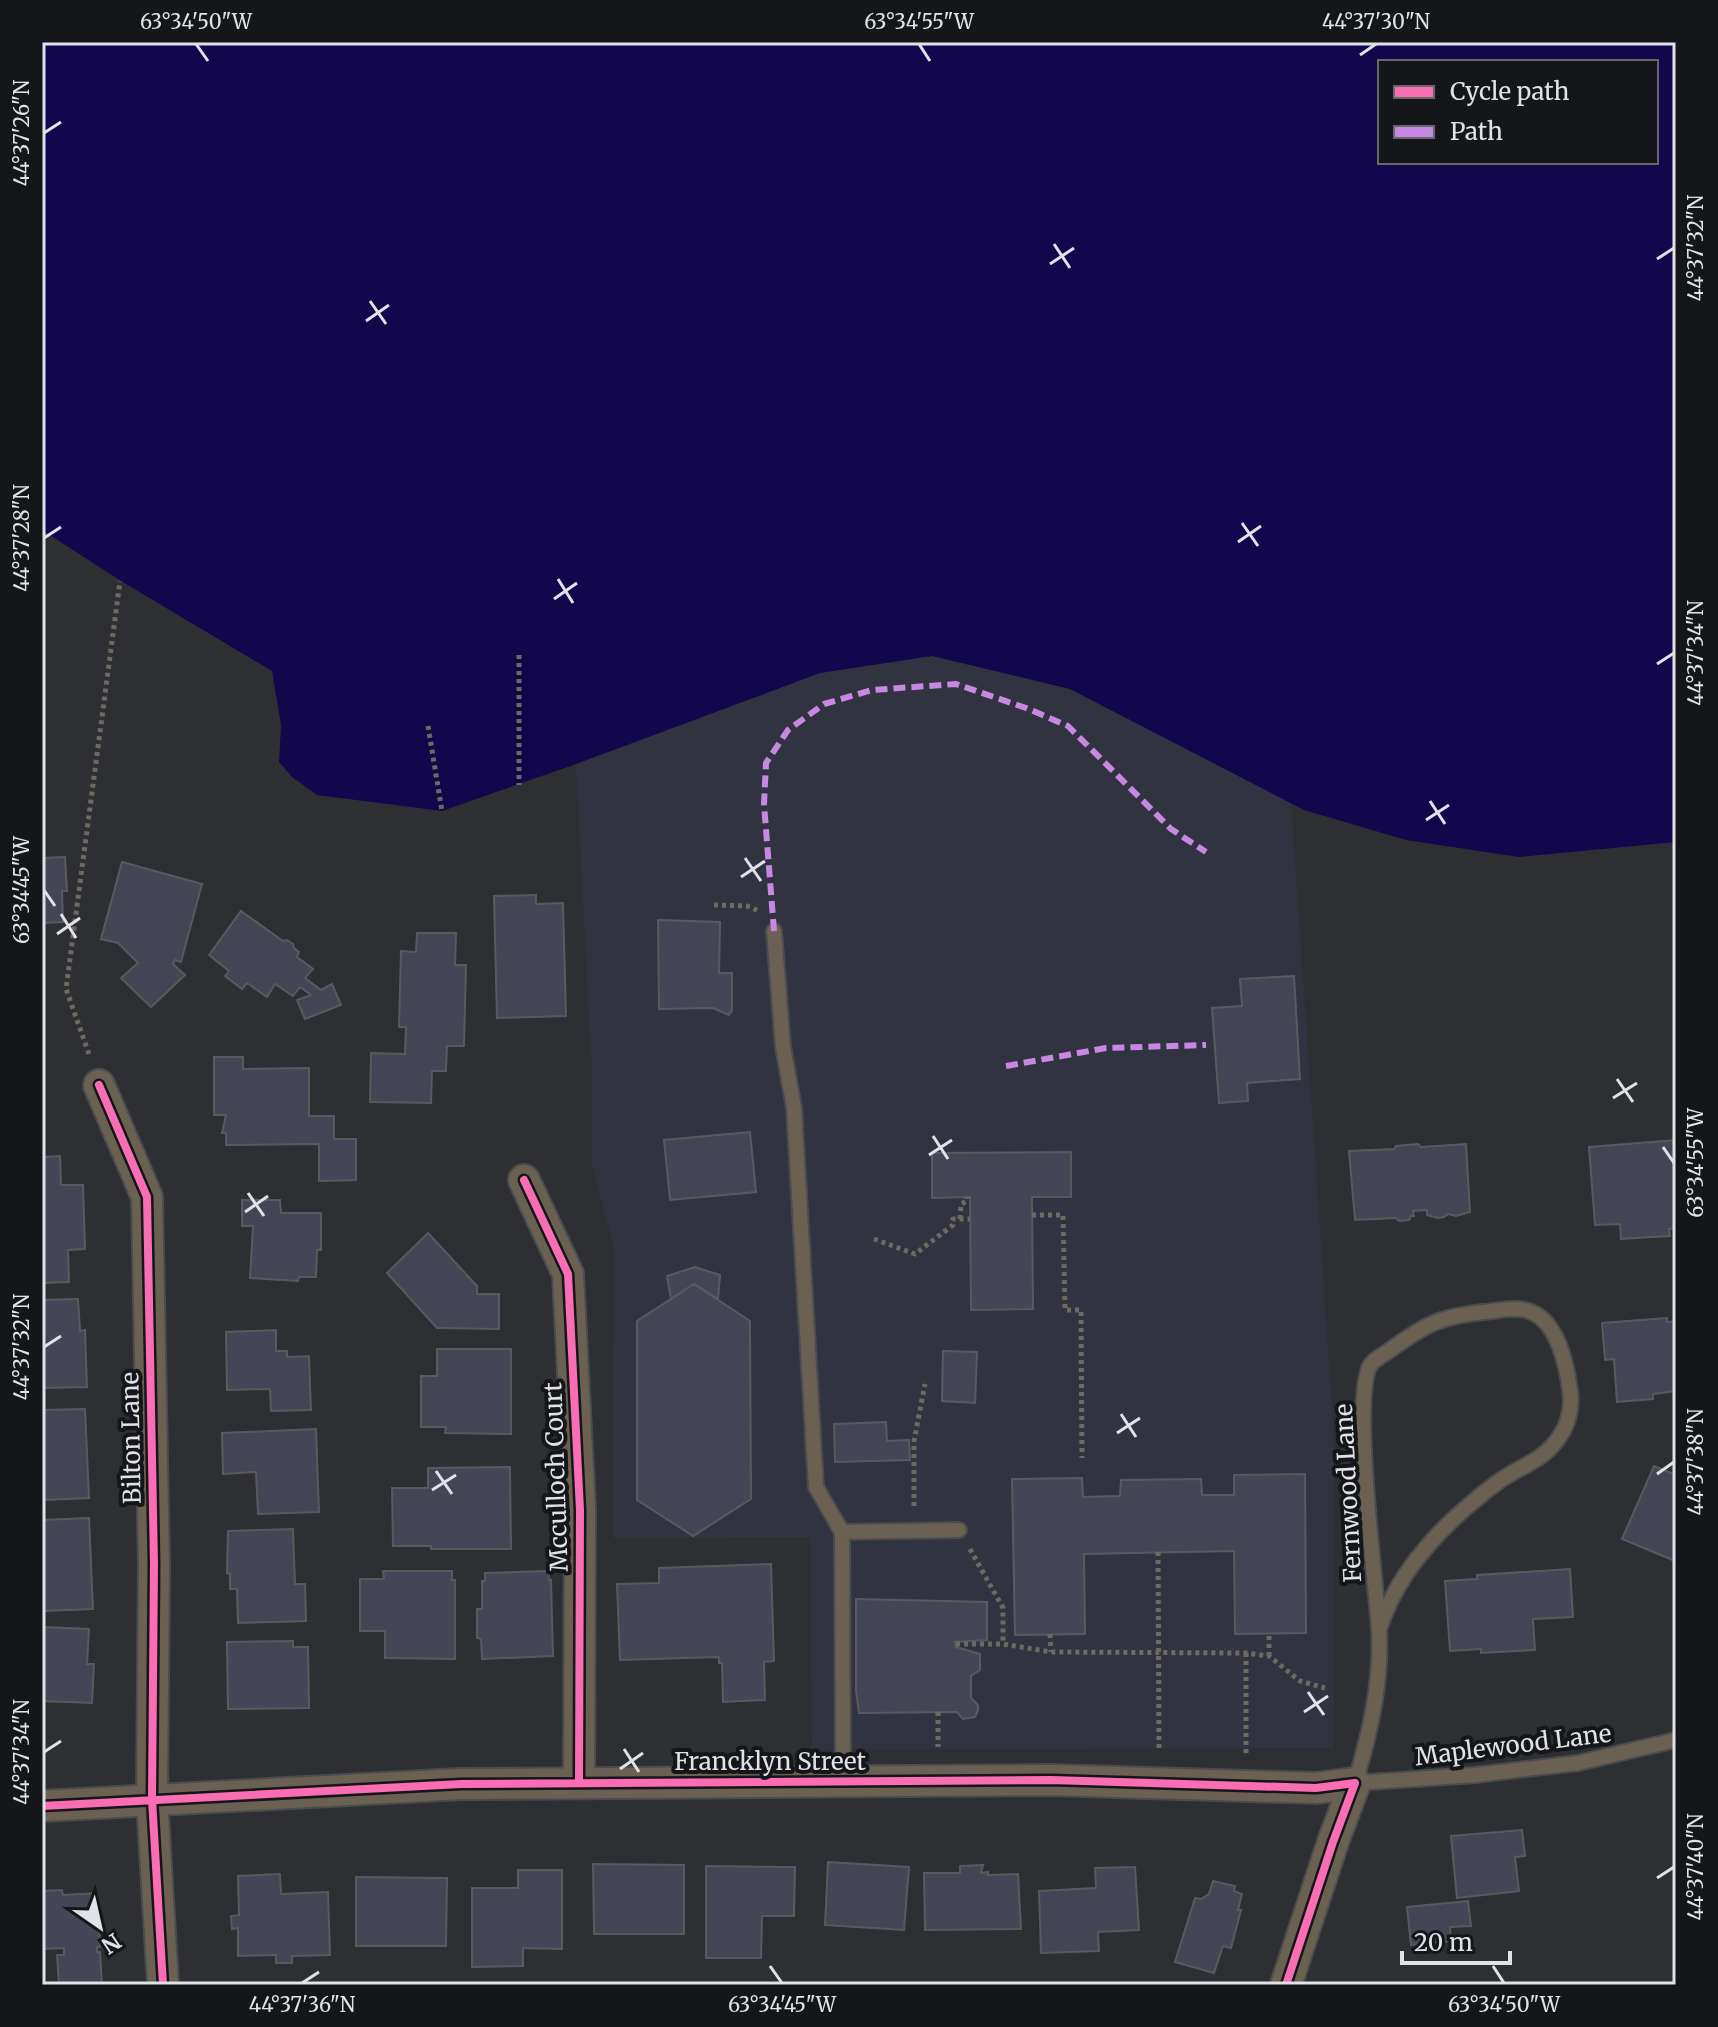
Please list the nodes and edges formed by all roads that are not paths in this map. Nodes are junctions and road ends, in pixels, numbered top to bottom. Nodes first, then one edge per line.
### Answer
1 (774, 931) road end
2 (99, 1085) road end
3 (524, 1180) dead end
4 (959, 1530) road end
5 (842, 1532) junction
6 (1379, 1630) junction
7 (1676, 1740) edge
8 (843, 1780) junction
9 (579, 1783) junction
10 (1355, 1783) junction
11 (152, 1799) junction
12 (42, 1806) edge
13 (163, 1985) edge
14 (1286, 1985) edge

1 - 5 lane
2 - 11 street, Bilton Lane
3 - 9 street, Mcculloch Court
4 - 5 lane
5 - 8 lane
6 - 6 lane, Fernwood Lane
6 - 10 lane, Fernwood Lane
7 - 10 lane, Maplewood Lane
8 - 9 street, Francklyn Street
8 - 10 street, Francklyn Street
9 - 11 street, Francklyn Street
10 - 14 street
11 - 12 street, Francklyn Street
11 - 13 street, Bilton Lane

